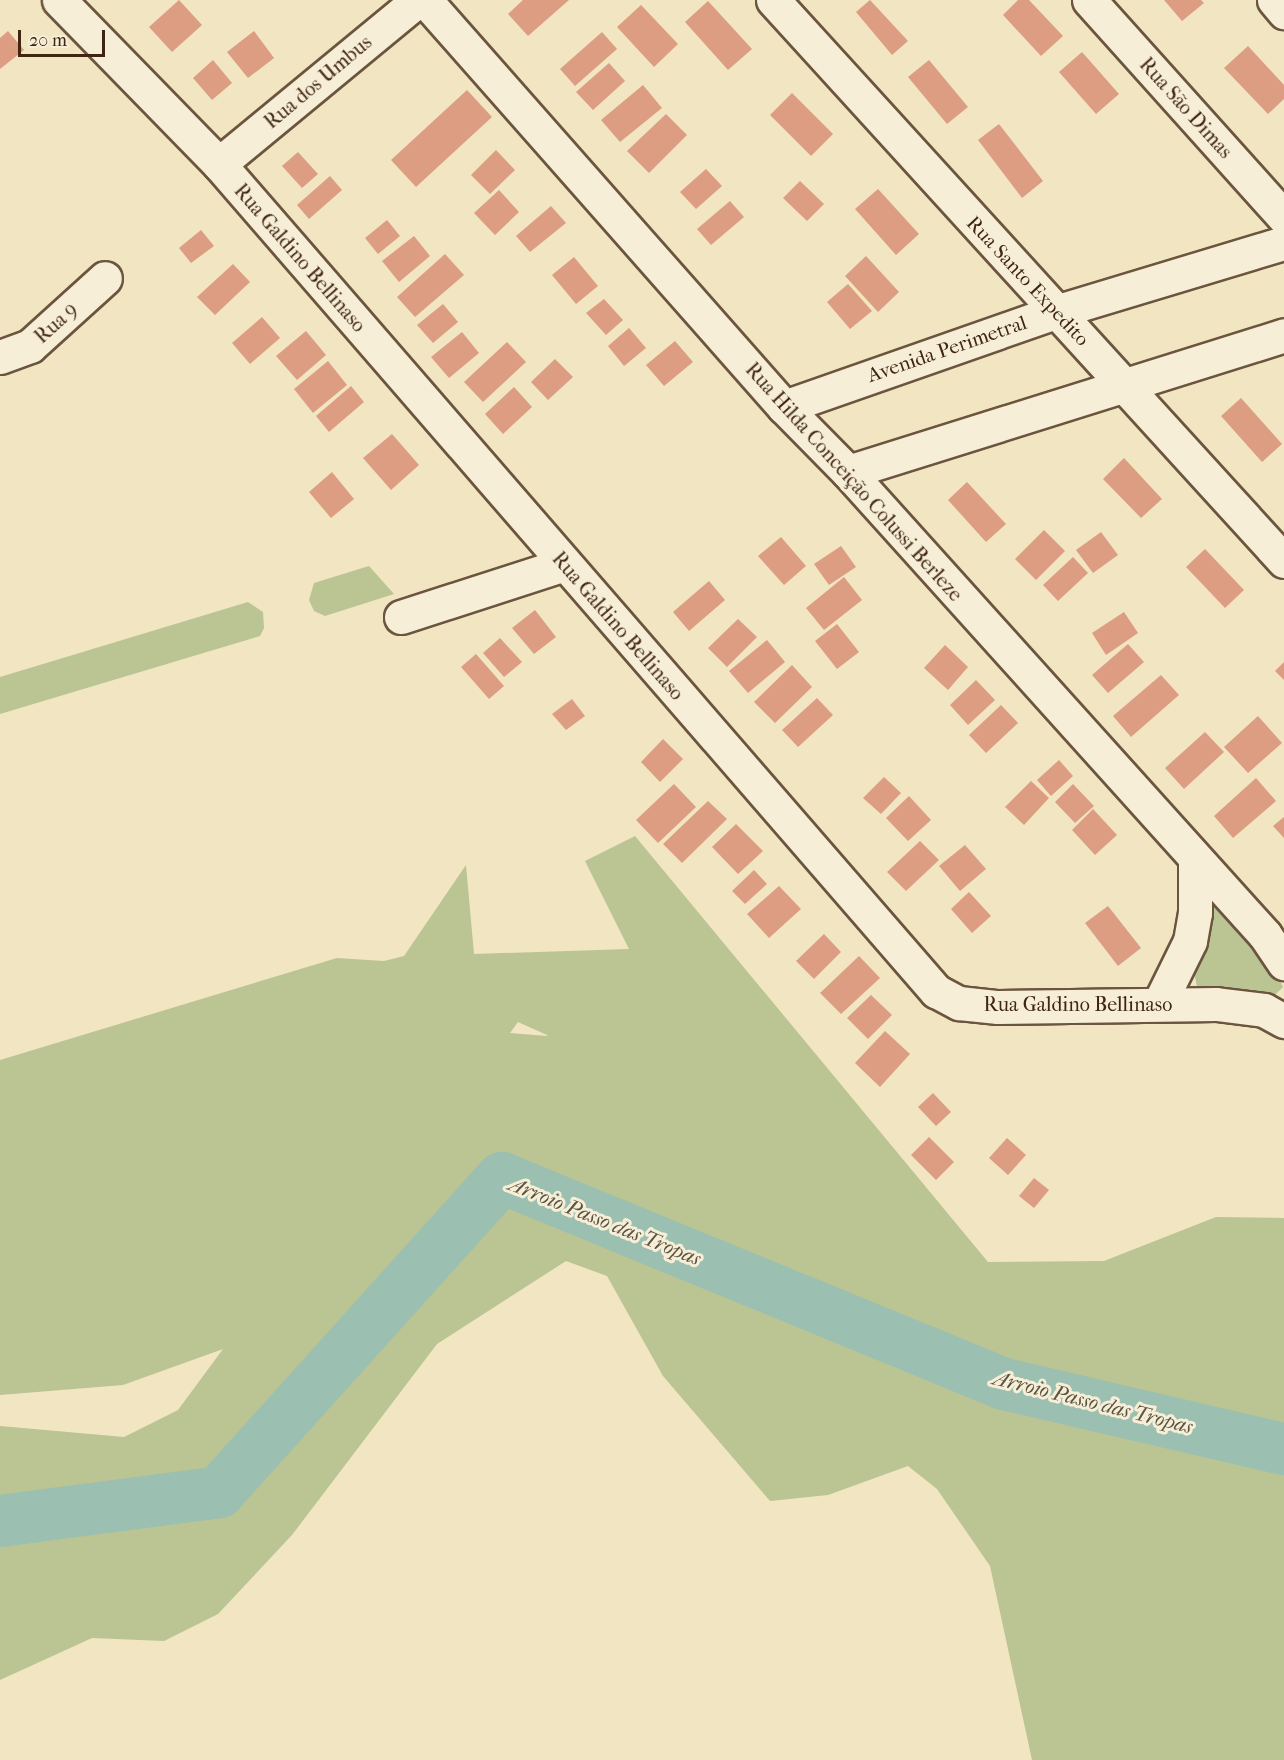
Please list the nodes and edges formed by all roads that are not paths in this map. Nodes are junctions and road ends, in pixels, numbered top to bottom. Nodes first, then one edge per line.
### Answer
1 (59, 0) edge
2 (418, 0) edge
3 (425, 0) edge
4 (773, 0) edge
5 (1089, 0) edge
6 (1274, 0) edge
7 (1284, 12) edge
8 (219, 164) junction
9 (1284, 217) edge
10 (1284, 243) edge
11 (105, 278) dead end
12 (1055, 312) junction
13 (1284, 335) edge
14 (0, 357) edge
15 (1128, 385) junction
16 (784, 407) junction
17 (848, 472) junction
18 (1284, 561) edge
19 (565, 564) junction
20 (401, 618) dead end
21 (1195, 861) junction
22 (1284, 963) edge
23 (1159, 1004) junction
24 (1280, 1012) edge

1 - 8 street, Rua Galdino Bellinaso
2 - 8 street, Rua dos Umbus
3 - 16 street, Rua Hilda Conceição Colussi Berleze
4 - 12 street, Rua Santo Expedito
5 - 9 street, Rua São Dimas
6 - 7 street
8 - 19 street, Rua Galdino Bellinaso
10 - 12 street, Avenida Perimetral
11 - 14 street, Rua 9
12 - 15 street, Rua Santo Expedito
12 - 16 street, Avenida Perimetral
13 - 15 street
15 - 17 street
15 - 18 street, Rua Santo Expedito
16 - 17 street, Rua Hilda Conceição Colussi Berleze
17 - 21 street, Rua Hilda Conceição Colussi Berleze
19 - 20 street
19 - 23 street, Rua Galdino Bellinaso
21 - 22 street, Rua Hilda Conceição Colussi Berleze
21 - 23 street
23 - 24 street, Rua Galdino Bellinaso

